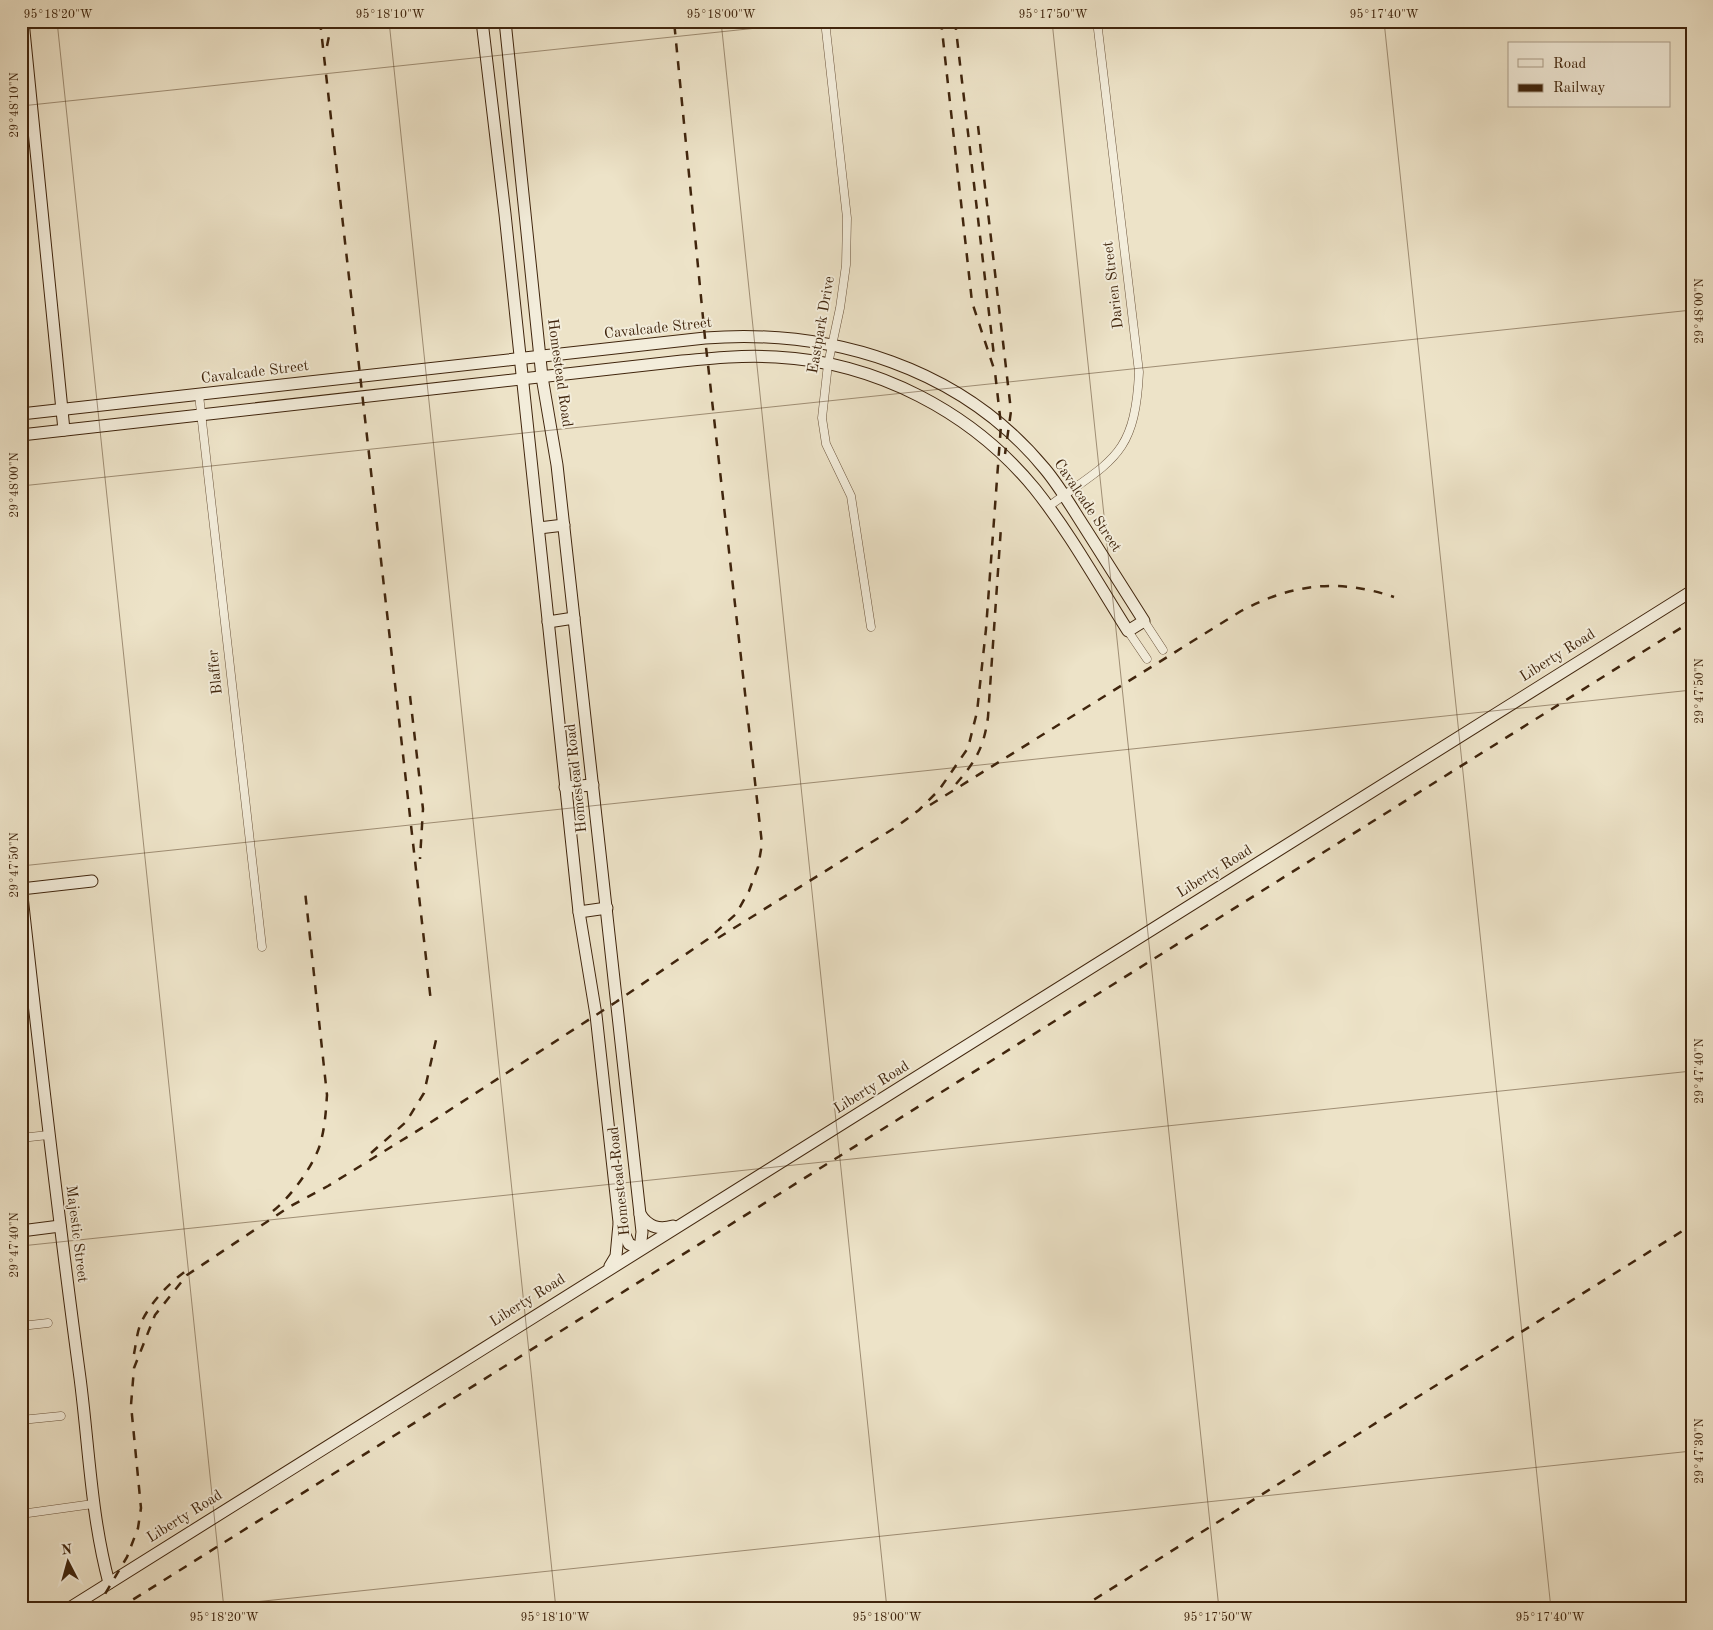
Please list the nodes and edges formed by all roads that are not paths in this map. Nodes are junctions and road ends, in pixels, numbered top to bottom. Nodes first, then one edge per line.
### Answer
1 (22, 21) edge
2 (482, 21) edge
3 (505, 21) edge
4 (825, 21) edge
5 (1096, 21) edge
6 (509, 64) junction
7 (488, 66) junction
8 (526, 210) junction
9 (505, 214) junction
10 (679, 341) junction
11 (832, 344) junction
12 (540, 356) junction
13 (519, 359) junction
14 (682, 361) junction
15 (828, 364) junction
16 (923, 375) junction
17 (542, 377) junction
18 (521, 379) junction
19 (913, 393) junction
20 (199, 395) junction
21 (62, 410) junction
22 (21, 414) edge
23 (202, 416) junction
24 (64, 430) junction
25 (21, 435) edge
26 (1064, 495) junction
27 (1048, 507) junction
28 (564, 525) junction
29 (539, 528) junction
30 (1692, 591) edge
31 (574, 618) junction
32 (1144, 621) junction
33 (548, 622) junction
34 (870, 626) dead end
35 (1128, 631) junction
36 (1163, 650) dead end
37 (1147, 659) dead end
38 (593, 785) junction
39 (566, 787) junction
40 (92, 881) dead end
41 (21, 888) edge
42 (607, 908) junction
43 (579, 912) junction
44 (262, 947) dead end
45 (629, 1120) junction
46 (607, 1122) junction
47 (48, 1136) junction
48 (21, 1138) edge
49 (640, 1214) junction
50 (686, 1220) junction
51 (619, 1222) junction
52 (60, 1226) junction
53 (21, 1231) edge
54 (640, 1249) junction
55 (607, 1269) junction
56 (48, 1323) dead end
57 (21, 1326) edge
58 (61, 1416) dead end
59 (21, 1420) edge
60 (93, 1504) junction
61 (21, 1514) edge
62 (109, 1583) junction
63 (68, 1609) edge

1 - 21 main road
2 - 7 main road, Homestead Road
3 - 6 main road, Homestead Road
4 - 11 street, Eastpark Drive
5 - 26 street, Darien Street
6 - 7 main road
6 - 8 main road, Homestead Road
7 - 9 main road, Homestead Road
8 - 9 main road
8 - 12 main road, Homestead Road
9 - 13 main road, Homestead Road
10 - 11 main road, Cavalcade Street
10 - 12 main road, Cavalcade Street
10 - 14 main road
11 - 15 street, Eastpark Drive
11 - 16 main road, Cavalcade Street
12 - 13 main road, Cavalcade Street
12 - 17 main road, Homestead Road
13 - 18 main road, Homestead Road
13 - 20 main road, Cavalcade Street
14 - 15 main road
14 - 17 main road
15 - 19 main road
15 - 34 street, Eastpark Drive
16 - 19 main road
16 - 26 main road, Cavalcade Street
17 - 18 main road
17 - 28 main road, Homestead Road
18 - 23 main road
18 - 29 main road, Homestead Road
19 - 27 main road
20 - 21 main road, Cavalcade Street
20 - 23 street, Blaffer
21 - 22 main road, Cavalcade Street
21 - 24 main road
23 - 24 main road
23 - 44 street, Blaffer
24 - 25 main road
26 - 27 street, Darien Street
26 - 32 main road, Cavalcade Street
27 - 35 main road
28 - 29 main road
28 - 31 main road, Homestead Road
29 - 33 main road, Homestead Road
30 - 50 main road, Liberty Road
31 - 33 main road
31 - 38 main road, Homestead Road
32 - 35 main road
32 - 36 street, Cavalcade Street
33 - 39 main road, Homestead Road
35 - 37 street
38 - 39 main road
38 - 42 main road, Homestead Road
39 - 43 main road, Homestead Road
40 - 41 main road
41 - 47 main road, Majestic Street
42 - 43 main road
42 - 45 main road, Homestead Road
43 - 46 main road, Homestead Road
45 - 46 main road
45 - 49 main road, Homestead Road
46 - 51 main road, Homestead Road
47 - 48 street
47 - 52 main road, Majestic Street
49 - 50 main road
49 - 54 main road, Homestead Road
50 - 54 main road, Liberty Road
51 - 54 main road, Homestead Road
51 - 55 main road
52 - 53 main road
52 - 60 main road, Majestic Street
54 - 55 main road, Liberty Road
55 - 62 main road, Liberty Road
56 - 57 street
58 - 59 street
60 - 61 street
60 - 62 main road, Majestic Street
62 - 63 main road, Liberty Road

